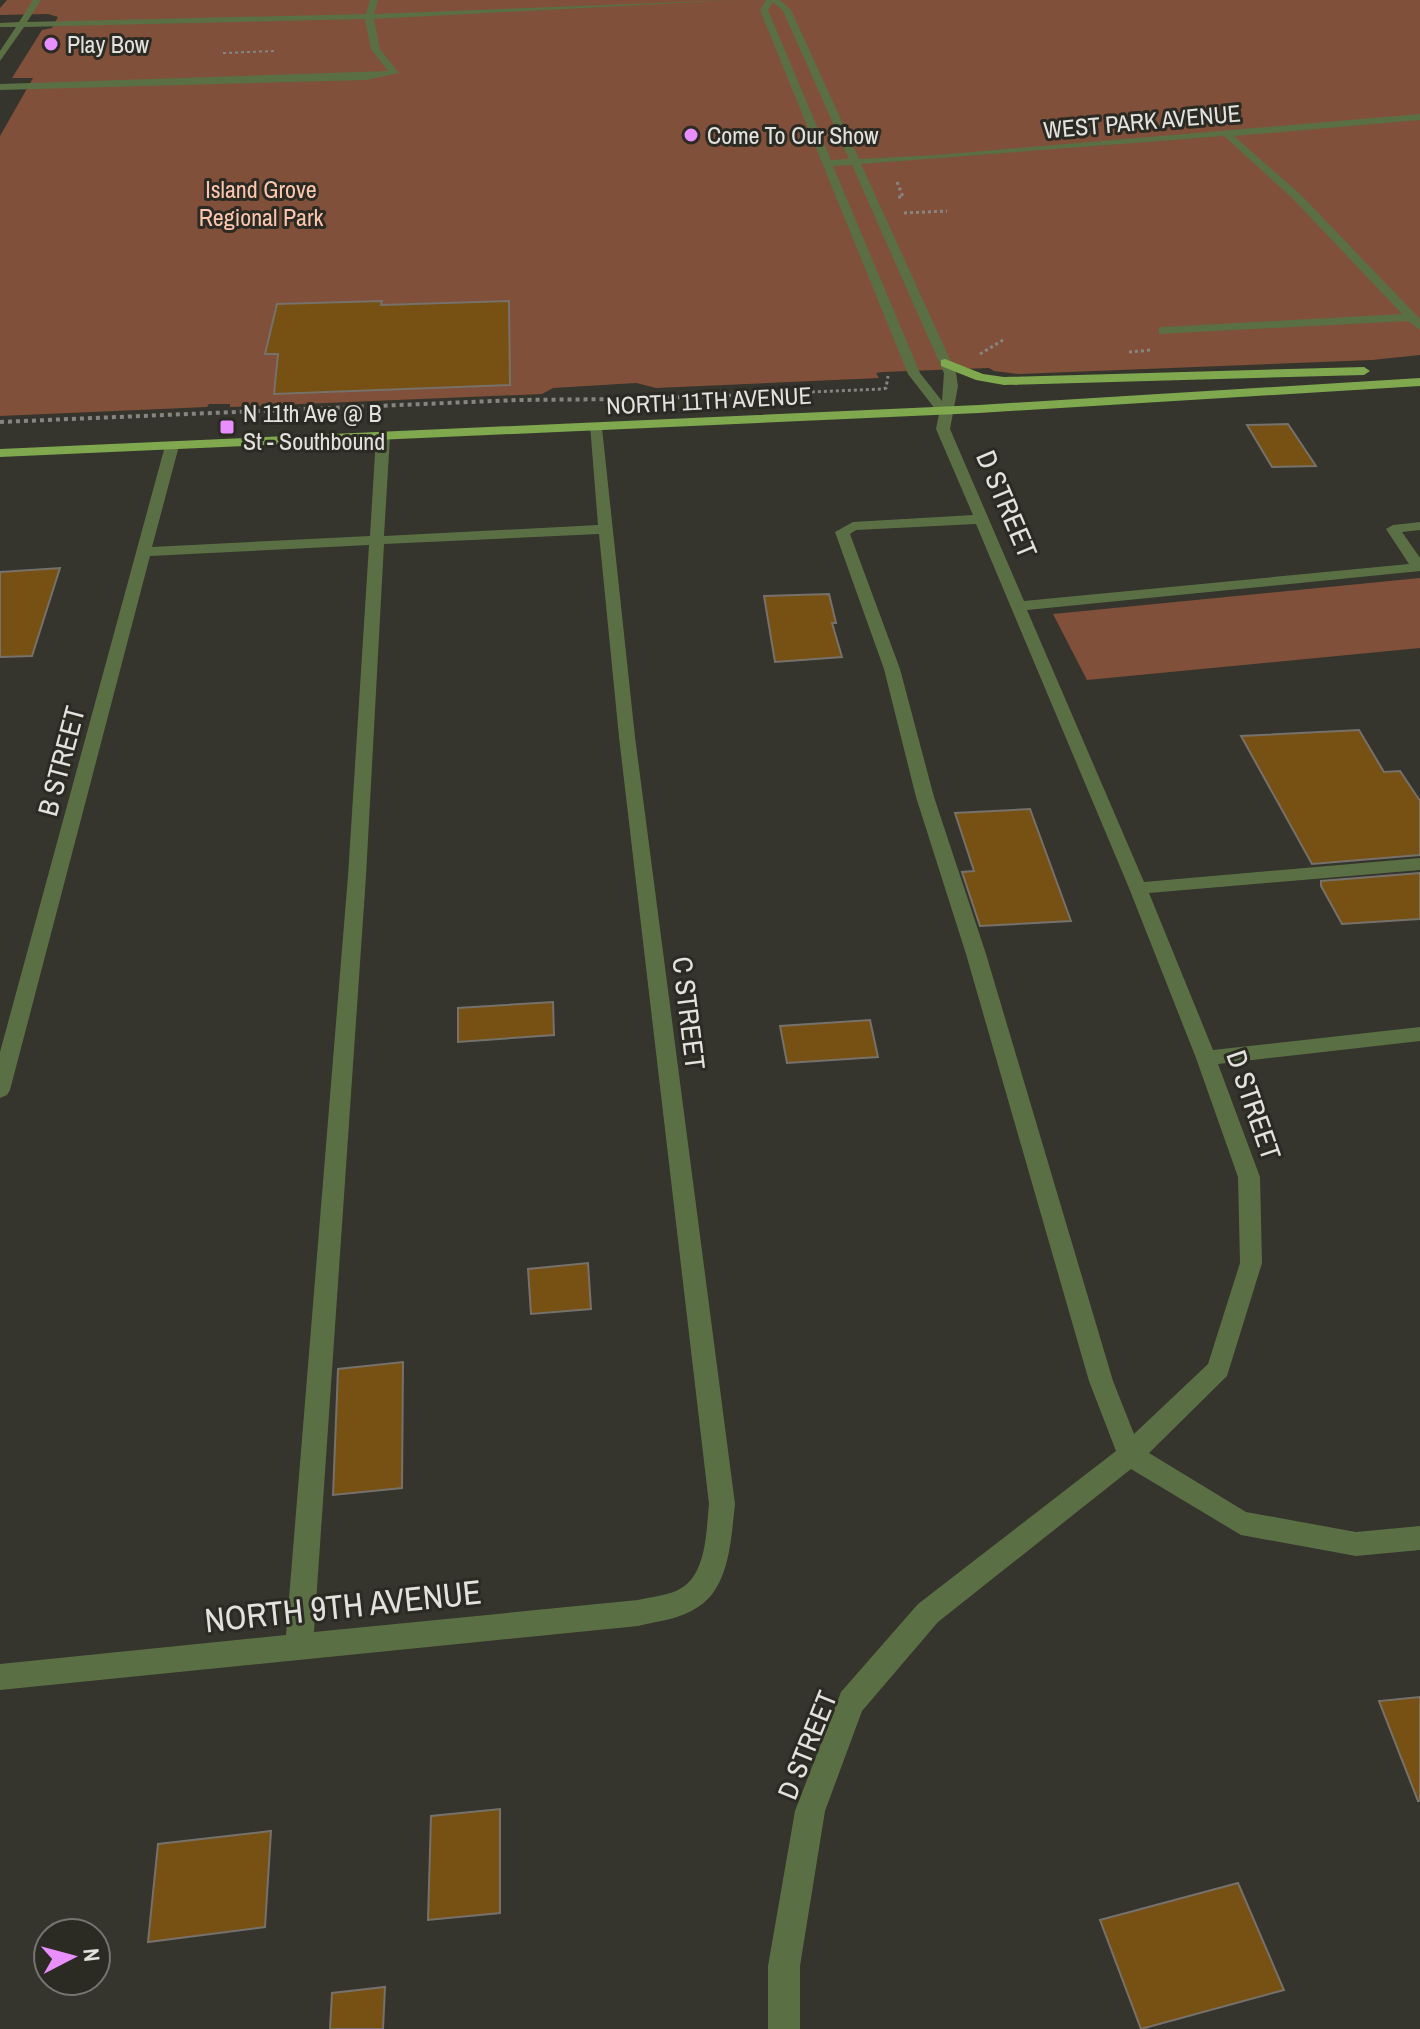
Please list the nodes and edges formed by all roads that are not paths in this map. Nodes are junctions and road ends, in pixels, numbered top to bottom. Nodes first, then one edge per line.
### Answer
1 (37, 0) edge
2 (374, 0) edge
3 (731, 0) edge
4 (773, 0) edge
5 (369, 15) junction
6 (21, 24) junction
7 (0, 25) edge
8 (0, 58) edge
9 (0, 87) edge
10 (1420, 117) edge
11 (1227, 134) junction
12 (854, 162) junction
13 (828, 163) junction
14 (1416, 322) edge
15 (1163, 331) dead end
16 (945, 363) junction
17 (1420, 373) edge
18 (1420, 382) edge
19 (943, 411) junction
20 (595, 428) junction
21 (383, 437) junction
22 (172, 446) junction
23 (0, 453) edge
24 (981, 519) junction
25 (1420, 526) edge
26 (606, 529) junction
27 (377, 541) junction
28 (144, 552) junction
29 (1419, 567) edge
30 (1018, 606) junction
31 (1420, 864) edge
32 (1138, 888) junction
33 (1420, 1034) edge
34 (1206, 1058) junction
35 (0, 1090) edge
36 (1130, 1455) junction
37 (1420, 1538) edge
38 (691, 1598) joint
39 (299, 1645) junction
40 (0, 1677) edge
41 (784, 2029) edge

1 - 6 street
2 - 5 street
3 - 5 street
4 - 12 street, D STREET
4 - 13 street, D STREET
5 - 6 street
5 - 9 street
6 - 7 street
6 - 8 street
10 - 11 street, WEST PARK AVENUE
11 - 12 street, WEST PARK AVENUE
11 - 14 street
12 - 13 street, WEST PARK AVENUE
12 - 16 street, D STREET
13 - 19 street, D STREET
14 - 15 street
16 - 17 main road
16 - 19 street, D STREET
18 - 19 main road, NORTH 11TH AVENUE
19 - 20 main road, NORTH 11TH AVENUE
19 - 24 street, D STREET
20 - 21 main road, NORTH 11TH AVENUE
20 - 26 street, C STREET
21 - 22 main road, NORTH 11TH AVENUE
21 - 27 street
22 - 23 main road, NORTH 11TH AVENUE
22 - 28 street, B STREET
24 - 30 street, D STREET
24 - 36 street
25 - 29 street
26 - 27 street
26 - 38 street, C STREET
27 - 28 street
27 - 39 street
28 - 35 street, B STREET
29 - 30 street
30 - 32 street, D STREET
31 - 32 street
32 - 34 street, D STREET
33 - 34 street
34 - 36 street, D STREET
36 - 37 street
36 - 41 street, D STREET
38 - 39 street, NORTH 9TH AVENUE
39 - 40 street, NORTH 9TH AVENUE

